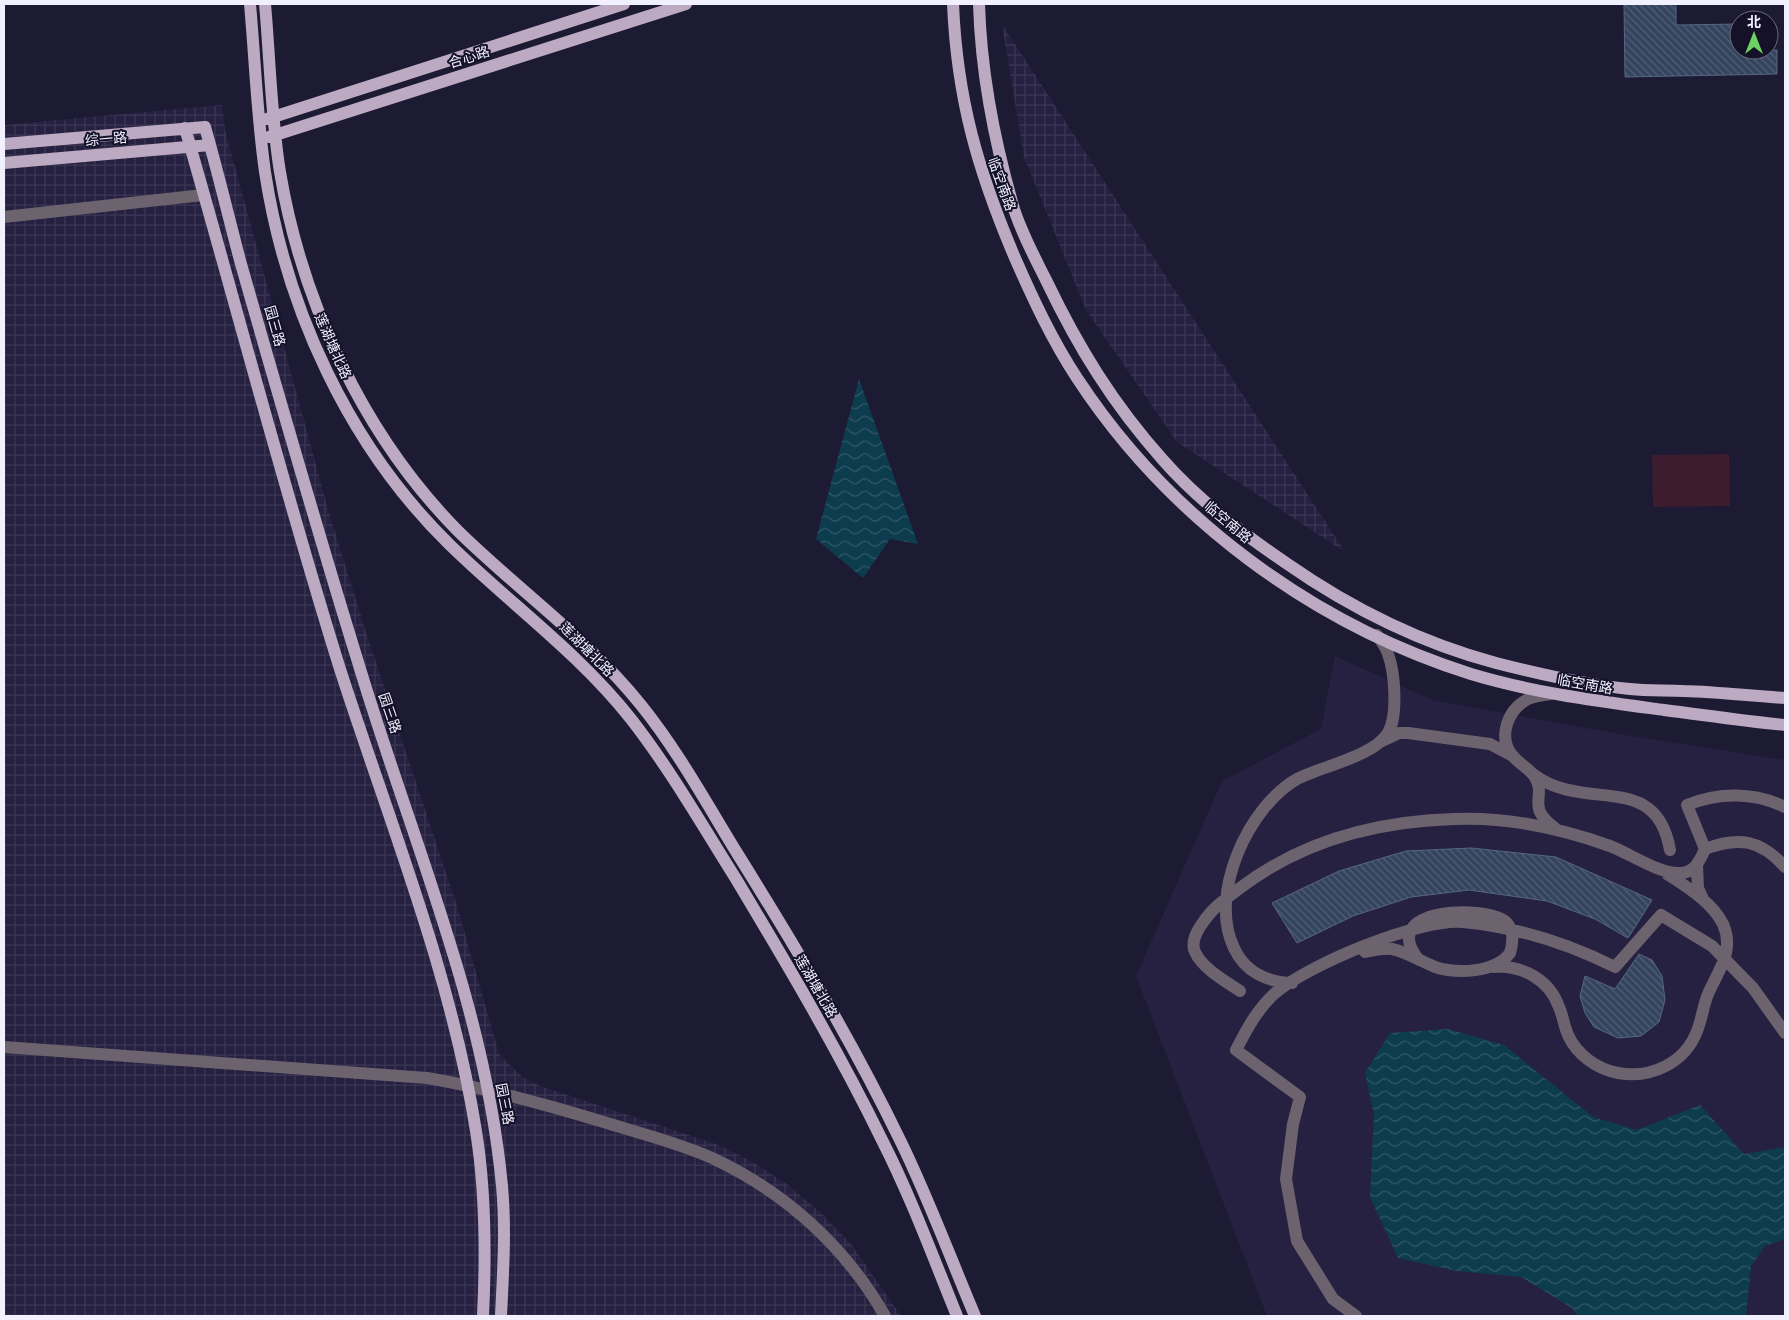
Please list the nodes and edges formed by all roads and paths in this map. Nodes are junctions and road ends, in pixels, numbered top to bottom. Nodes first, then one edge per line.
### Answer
1 (250, 4) edge
2 (265, 4) edge
3 (624, 4) edge
4 (686, 4) edge
5 (952, 4) edge
6 (979, 4) edge
7 (274, 117) junction
8 (260, 121) junction
9 (205, 127) joint
10 (185, 128) junction
11 (276, 135) junction
12 (262, 140) junction
13 (4, 144) edge
14 (210, 145) junction
15 (190, 147) junction
16 (4, 163) edge
17 (203, 195) junction
18 (4, 217) edge
19 (1376, 635) junction
20 (1551, 694) junction
21 (1785, 698) edge
22 (1785, 724) edge
23 (1377, 743) junction
24 (1512, 755) junction
25 (1529, 771) junction
26 (1785, 807) edge
27 (1557, 830) junction
28 (1705, 849) junction
29 (1670, 850) dead end
30 (1697, 865) junction
31 (1785, 867) edge
32 (1660, 869) junction
33 (1231, 874) junction
34 (1228, 898) junction
35 (1705, 901) junction
36 (1211, 911) junction
37 (1510, 930) junction
38 (1410, 933) junction
39 (1512, 944) junction
40 (1390, 949) junction
41 (1725, 959) junction
42 (1419, 960) junction
43 (1486, 968) junction
44 (1526, 972) junction
45 (1291, 983) junction
46 (1240, 991) dead end
47 (1785, 1033) edge
48 (4, 1047) edge
49 (468, 1085) junction
50 (488, 1090) junction
51 (483, 1316) edge
52 (500, 1316) edge
53 (885, 1316) edge
54 (957, 1316) edge
55 (975, 1316) edge
56 (1356, 1316) edge

1 - 8 main road, 莲湖塘北路
2 - 7 main road, 莲湖塘北路
3 - 7 main road, 合心路
4 - 11 main road, 合心路
5 - 19 main road, 临空南路
6 - 21 main road, 临空南路
7 - 8 main road, 合心路
7 - 11 main road, 莲湖塘北路
8 - 12 main road, 莲湖塘北路
9 - 10 main road, 综一路
9 - 14 main road, 园三路
10 - 13 main road, 综一路
10 - 15 main road
11 - 12 main road, 合心路
11 - 55 main road, 莲湖塘北路
12 - 54 main road, 莲湖塘北路
14 - 15 main road, 综一路
14 - 50 main road, 园三路
15 - 16 main road, 综一路
15 - 17 main road
17 - 18 street
17 - 49 main road
19 - 20 main road, 临空南路
19 - 23 street
20 - 22 main road, 临空南路
20 - 24 street
23 - 24 street
23 - 33 street
24 - 25 street
25 - 27 street
25 - 29 street
26 - 28 street
27 - 32 street
27 - 34 street
28 - 30 street
28 - 31 street
30 - 32 street
30 - 35 street
32 - 35 street
33 - 34 street
33 - 36 street
34 - 36 street
34 - 45 street
35 - 41 street
36 - 46 street
37 - 38 street
37 - 39 street
37 - 41 street
38 - 40 street
38 - 42 street
38 - 45 street
39 - 43 street
39 - 44 street
40 - 42 street
40 - 45 street
41 - 44 street
41 - 47 street
42 - 43 street
43 - 44 street
45 - 56 street
48 - 49 street
49 - 50 street
49 - 51 main road
50 - 52 main road, 园三路
50 - 53 street

